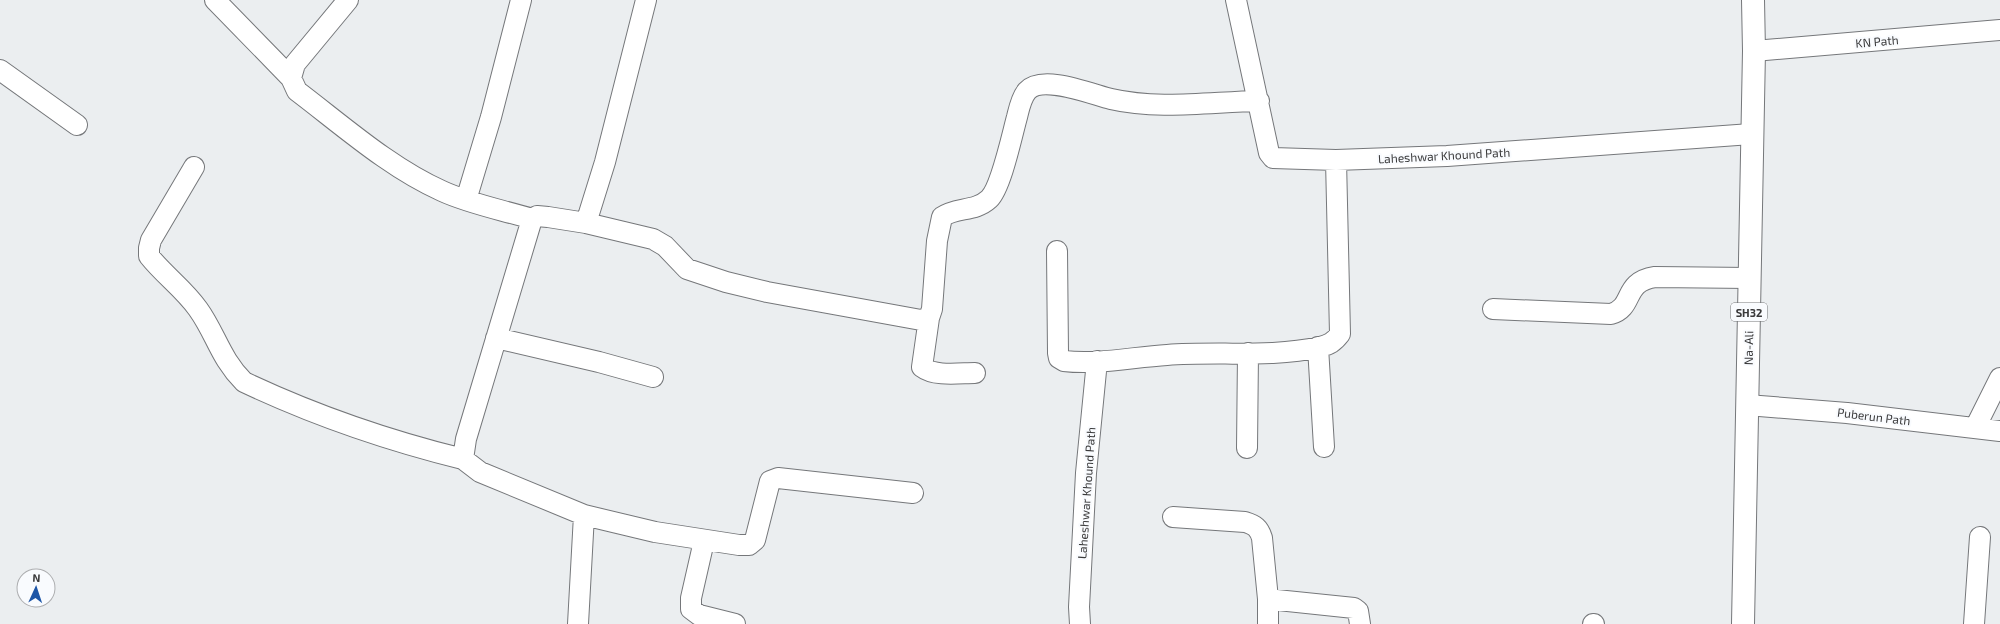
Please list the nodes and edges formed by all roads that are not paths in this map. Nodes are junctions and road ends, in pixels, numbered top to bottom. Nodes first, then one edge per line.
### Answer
1 (215, 0) edge
2 (348, 0) edge
3 (521, 0) edge
4 (646, 0) edge
5 (1236, 0) edge
6 (1753, 0) edge
7 (2000, 30) edge
8 (1754, 51) junction
9 (0, 70) edge
10 (291, 78) junction
11 (1259, 100) junction
12 (77, 125) dead end
13 (1751, 134) junction
14 (1336, 160) junction
15 (194, 166) dead end
16 (466, 200) junction
17 (532, 219) junction
18 (586, 223) junction
19 (1057, 251) dead end
20 (1750, 278) junction
21 (1493, 309) dead end
22 (929, 318) junction
23 (496, 338) junction
24 (1318, 347) junction
25 (1248, 353) junction
26 (1097, 361) junction
27 (975, 373) dead end
28 (653, 378) dead end
29 (2000, 378) edge
30 (1747, 404) junction
31 (1975, 428) junction
32 (2000, 431) edge
33 (1324, 447) dead end
34 (1247, 448) dead end
35 (464, 459) junction
36 (913, 493) dead end
37 (584, 515) junction
38 (1173, 517) dead end
39 (1980, 538) dead end
40 (704, 541) junction
41 (1268, 599) junction
42 (578, 624) edge
43 (735, 624) edge
44 (1080, 624) edge
45 (1268, 624) edge
46 (1360, 624) edge
47 (1743, 624) edge
48 (1974, 624) edge

1 - 10 street
2 - 10 street
3 - 16 street
4 - 18 street
5 - 11 street
6 - 8 main road, Na-Ali / SH32
7 - 8 street, KN Path
8 - 13 main road, Na-Ali / SH32
9 - 12 street
10 - 16 street
11 - 14 street, Laheshwar Khound Path
11 - 22 street
13 - 14 street, Laheshwar Khound Path
13 - 20 main road, Na-Ali / SH32
14 - 24 street
15 - 35 street
16 - 17 street
17 - 18 street
17 - 23 street
18 - 22 street
19 - 26 street
20 - 21 street
20 - 30 main road, Na-Ali / SH32
22 - 27 street
23 - 28 street
23 - 35 street
24 - 25 street
24 - 33 street
25 - 26 street
25 - 34 street
26 - 44 street, Laheshwar Khound Path
29 - 31 street
30 - 31 street, Puberun Path
30 - 47 main road, Na-Ali / SH32
31 - 32 street, Puberun Path
35 - 37 street
36 - 40 street
37 - 40 street
37 - 42 street
38 - 41 street
39 - 48 street
40 - 43 street
41 - 45 street
41 - 46 street

